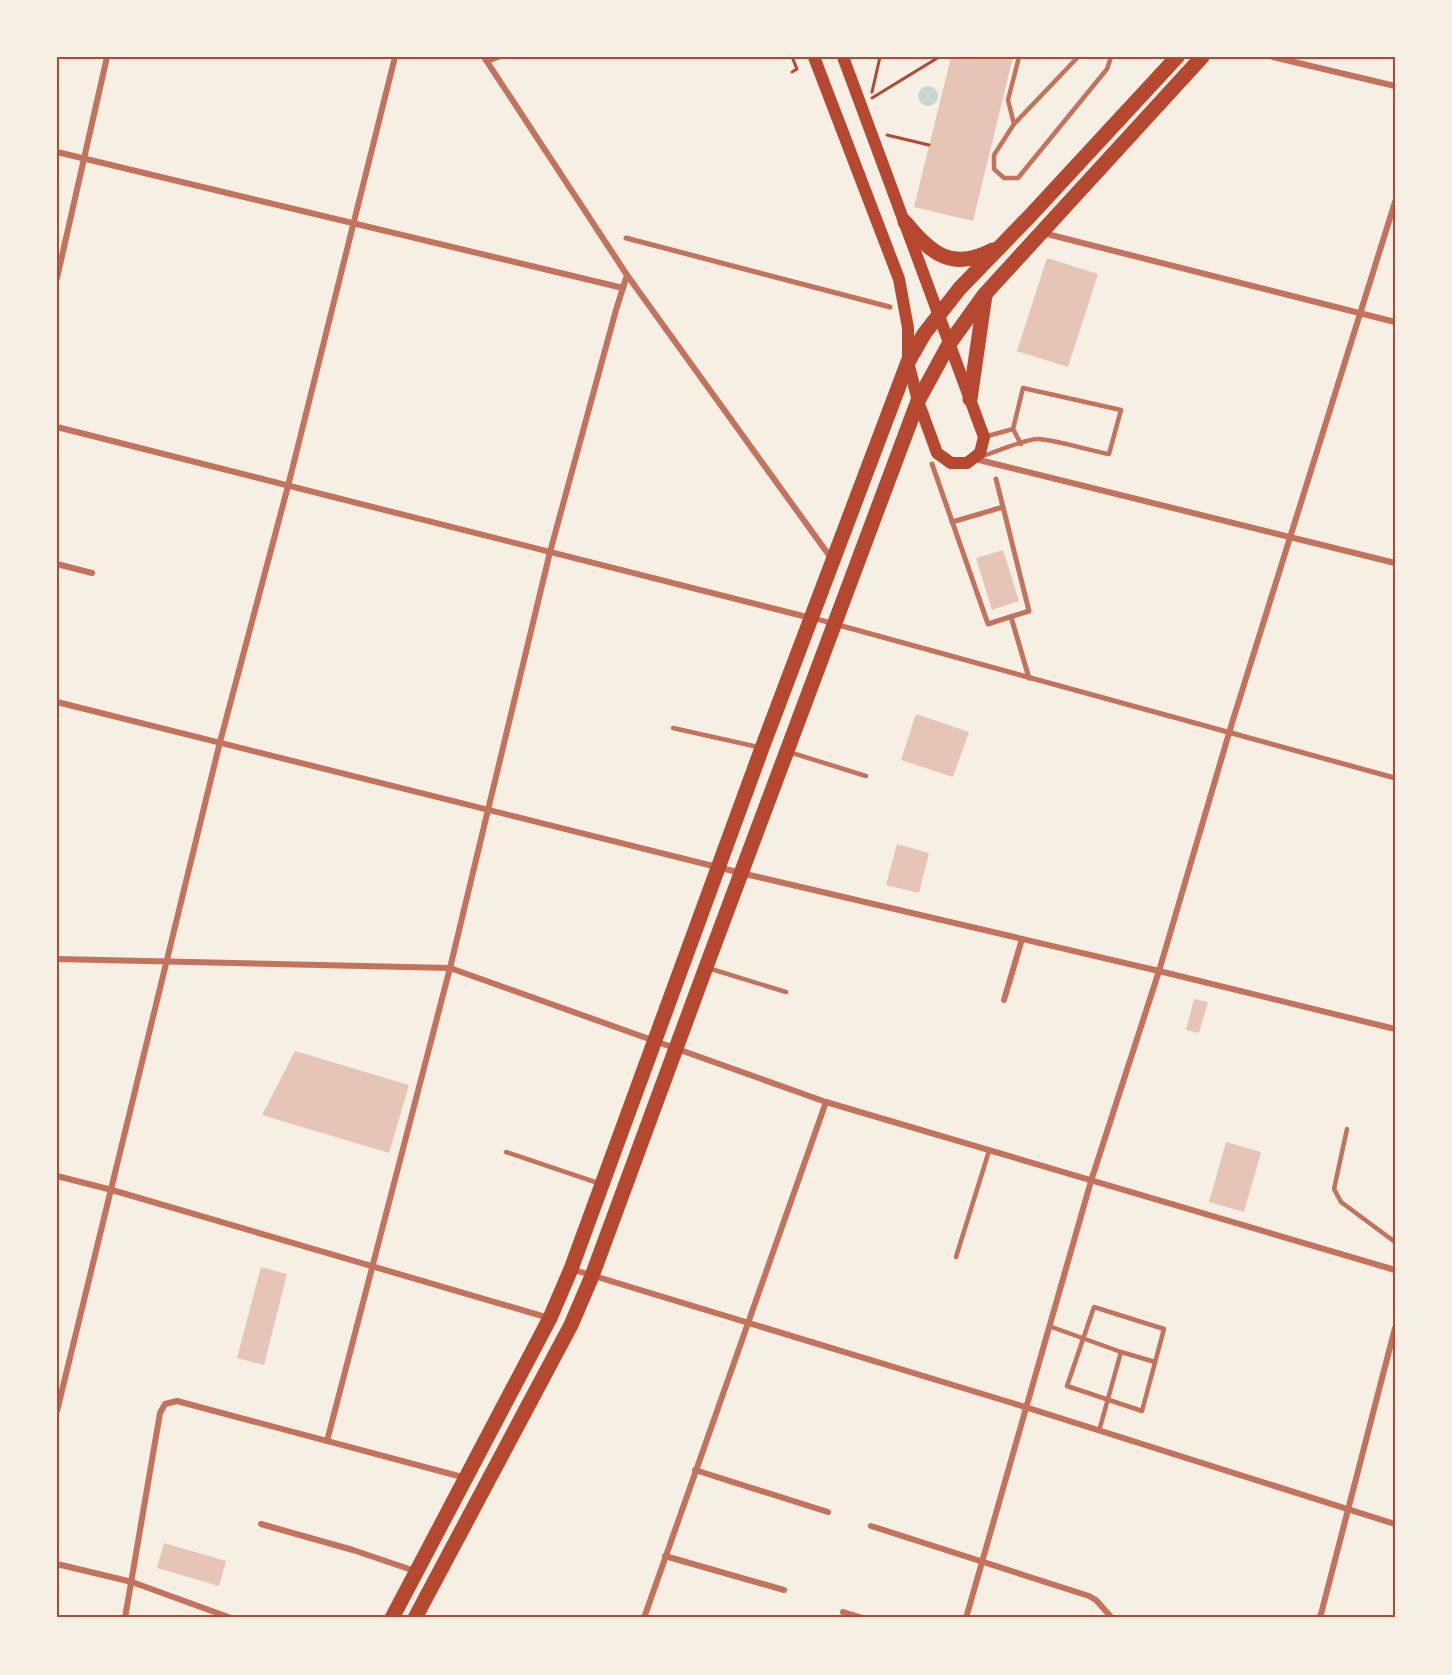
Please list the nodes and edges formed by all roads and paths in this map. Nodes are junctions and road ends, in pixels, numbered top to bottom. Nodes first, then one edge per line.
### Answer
1 (107, 57) edge
2 (395, 57) edge
3 (498, 57) edge
4 (792, 57) edge
5 (814, 57) edge
6 (843, 57) edge
7 (880, 57) edge
8 (939, 57) edge
9 (1019, 57) edge
10 (1078, 57) edge
11 (1111, 57) edge
12 (1176, 57) edge
13 (1202, 57) edge
14 (1273, 57) edge
15 (485, 59) edge
16 (792, 72) dead end
17 (1395, 86) edge
18 (1014, 123) junction
19 (883, 134) dead end
20 (929, 145) dead end
21 (57, 152) edge
22 (85, 159) junction
23 (1395, 202) edge
24 (905, 222) junction
25 (353, 223) junction
26 (1043, 233) junction
27 (626, 238) dead end
28 (1001, 246) junction
29 (627, 275) junction
30 (57, 278) edge
31 (623, 288) junction
32 (985, 294) junction
33 (890, 307) dead end
34 (939, 312) junction
35 (1361, 314) junction
36 (1395, 322) edge
37 (949, 344) junction
38 (908, 362) junction
39 (970, 399) junction
40 (918, 401) junction
41 (57, 427) edge
42 (1013, 429) junction
43 (984, 437) junction
44 (1021, 444) junction
45 (974, 459) junction
46 (932, 464) dead end
47 (996, 480) dead end
48 (288, 486) junction
49 (1003, 507) junction
50 (952, 522) junction
51 (1291, 537) junction
52 (550, 552) junction
53 (833, 561) junction
54 (1395, 562) edge
55 (57, 564) edge
56 (92, 573) dead end
57 (1011, 617) junction
58 (812, 618) junction
59 (834, 624) junction
60 (1029, 678) junction
61 (57, 702) edge
62 (673, 728) dead end
63 (1229, 733) junction
64 (220, 742) junction
65 (762, 748) junction
66 (786, 751) junction
67 (866, 776) dead end
68 (1395, 778) edge
69 (489, 811) junction
70 (718, 867) junction
71 (741, 873) junction
72 (1022, 939) junction
73 (57, 959) edge
74 (168, 963) junction
75 (706, 967) junction
76 (450, 968) junction
77 (1159, 971) junction
78 (786, 992) dead end
79 (1004, 1000) dead end
80 (1395, 1029) edge
81 (654, 1041) junction
82 (675, 1049) junction
83 (826, 1102) junction
84 (1347, 1129) dead end
85 (989, 1151) junction
86 (506, 1152) dead end
87 (57, 1176) edge
88 (1092, 1181) junction
89 (602, 1184) junction
90 (112, 1190) junction
91 (1395, 1242) edge
92 (956, 1257) dead end
93 (372, 1266) junction
94 (571, 1269) junction
95 (1395, 1270) edge
96 (592, 1276) junction
97 (550, 1318) junction
98 (747, 1322) junction
99 (1049, 1326) junction
100 (1395, 1328) edge
101 (1083, 1339) junction
102 (1121, 1352) junction
103 (1155, 1362) junction
104 (1108, 1399) junction
105 (1026, 1407) junction
106 (57, 1411) edge
107 (1099, 1431) junction
108 (327, 1441) junction
109 (695, 1470) junction
110 (466, 1478) junction
111 (1348, 1511) junction
112 (828, 1512) dead end
113 (261, 1524) dead end
114 (1395, 1524) edge
115 (871, 1526) dead end
116 (665, 1556) junction
117 (982, 1562) junction
118 (57, 1564) edge
119 (417, 1572) junction
120 (132, 1582) junction
121 (784, 1590) dead end
122 (843, 1612) dead end
123 (125, 1618) edge
124 (231, 1618) edge
125 (392, 1618) edge
126 (415, 1618) edge
127 (644, 1618) edge
128 (863, 1618) edge
129 (966, 1618) edge
130 (1112, 1618) edge
131 (1320, 1618) edge

1 - 22 street
2 - 25 street
3 - 15 street
4 - 16 path
5 - 38 main road
6 - 24 main road
7 - 8 path
9 - 18 lane
10 - 18 lane
11 - 18 lane
12 - 28 main road
13 - 26 main road
14 - 17 street
15 - 29 street
19 - 20 path
21 - 22 street
22 - 25 street
22 - 30 street
23 - 35 street
24 - 28 main road
24 - 34 main road
25 - 31 street
25 - 48 street
26 - 32 main road
26 - 35 street
27 - 33 street
28 - 34 main road
29 - 31 street
29 - 53 street
31 - 52 street
32 - 37 main road
32 - 39 main road
34 - 37 main road
34 - 38 main road
35 - 36 street
35 - 51 street
37 - 39 main road
37 - 40 main road
38 - 40 main road
38 - 53 main road
39 - 43 main road
40 - 45 main road
40 - 59 main road
41 - 48 street
42 - 43 lane
42 - 44 lane
42 - 44 lane
43 - 45 main road
44 - 45 lane
45 - 51 street
46 - 50 street
47 - 49 street
48 - 52 street
48 - 64 street
49 - 50 street
49 - 57 street
50 - 57 street
51 - 54 street
51 - 63 street
52 - 58 street
52 - 69 street
53 - 58 main road
55 - 56 street
57 - 60 street
58 - 59 street
58 - 65 main road
59 - 60 street
59 - 66 main road
60 - 63 street
61 - 64 street
62 - 65 lane
63 - 68 street
63 - 77 street
64 - 69 street
64 - 74 street
65 - 70 main road
66 - 67 lane
66 - 71 main road
69 - 70 street
69 - 76 street
70 - 71 street
70 - 81 main road
71 - 72 street
71 - 75 main road
72 - 77 street
72 - 79 street
73 - 74 street
74 - 76 street
74 - 90 street
75 - 78 lane
75 - 82 main road
76 - 81 street
76 - 93 street
77 - 80 street
77 - 88 street
81 - 82 street
81 - 89 main road
82 - 83 street
82 - 96 main road
83 - 85 street
83 - 98 street
84 - 91 lane
85 - 88 street
85 - 92 lane
86 - 89 lane
87 - 90 street
88 - 95 street
88 - 99 street
89 - 94 main road
90 - 93 street
90 - 106 street
93 - 97 street
93 - 108 street
94 - 96 street
94 - 97 main road
96 - 98 street
96 - 126 main road
97 - 110 main road
98 - 105 street
98 - 109 street
99 - 101 lane
99 - 105 street
100 - 111 street
101 - 102 lane
101 - 103 lane
101 - 104 lane
102 - 103 lane
102 - 104 lane
103 - 104 lane
104 - 107 lane
105 - 107 street
105 - 117 street
107 - 111 street
108 - 110 street
108 - 120 street
109 - 112 street
109 - 116 street
110 - 119 main road
111 - 114 street
111 - 131 street
113 - 119 street
115 - 117 street
116 - 121 street
116 - 127 street
117 - 129 street
117 - 130 street
118 - 120 street
119 - 125 main road
120 - 123 street
120 - 124 street
122 - 128 street

